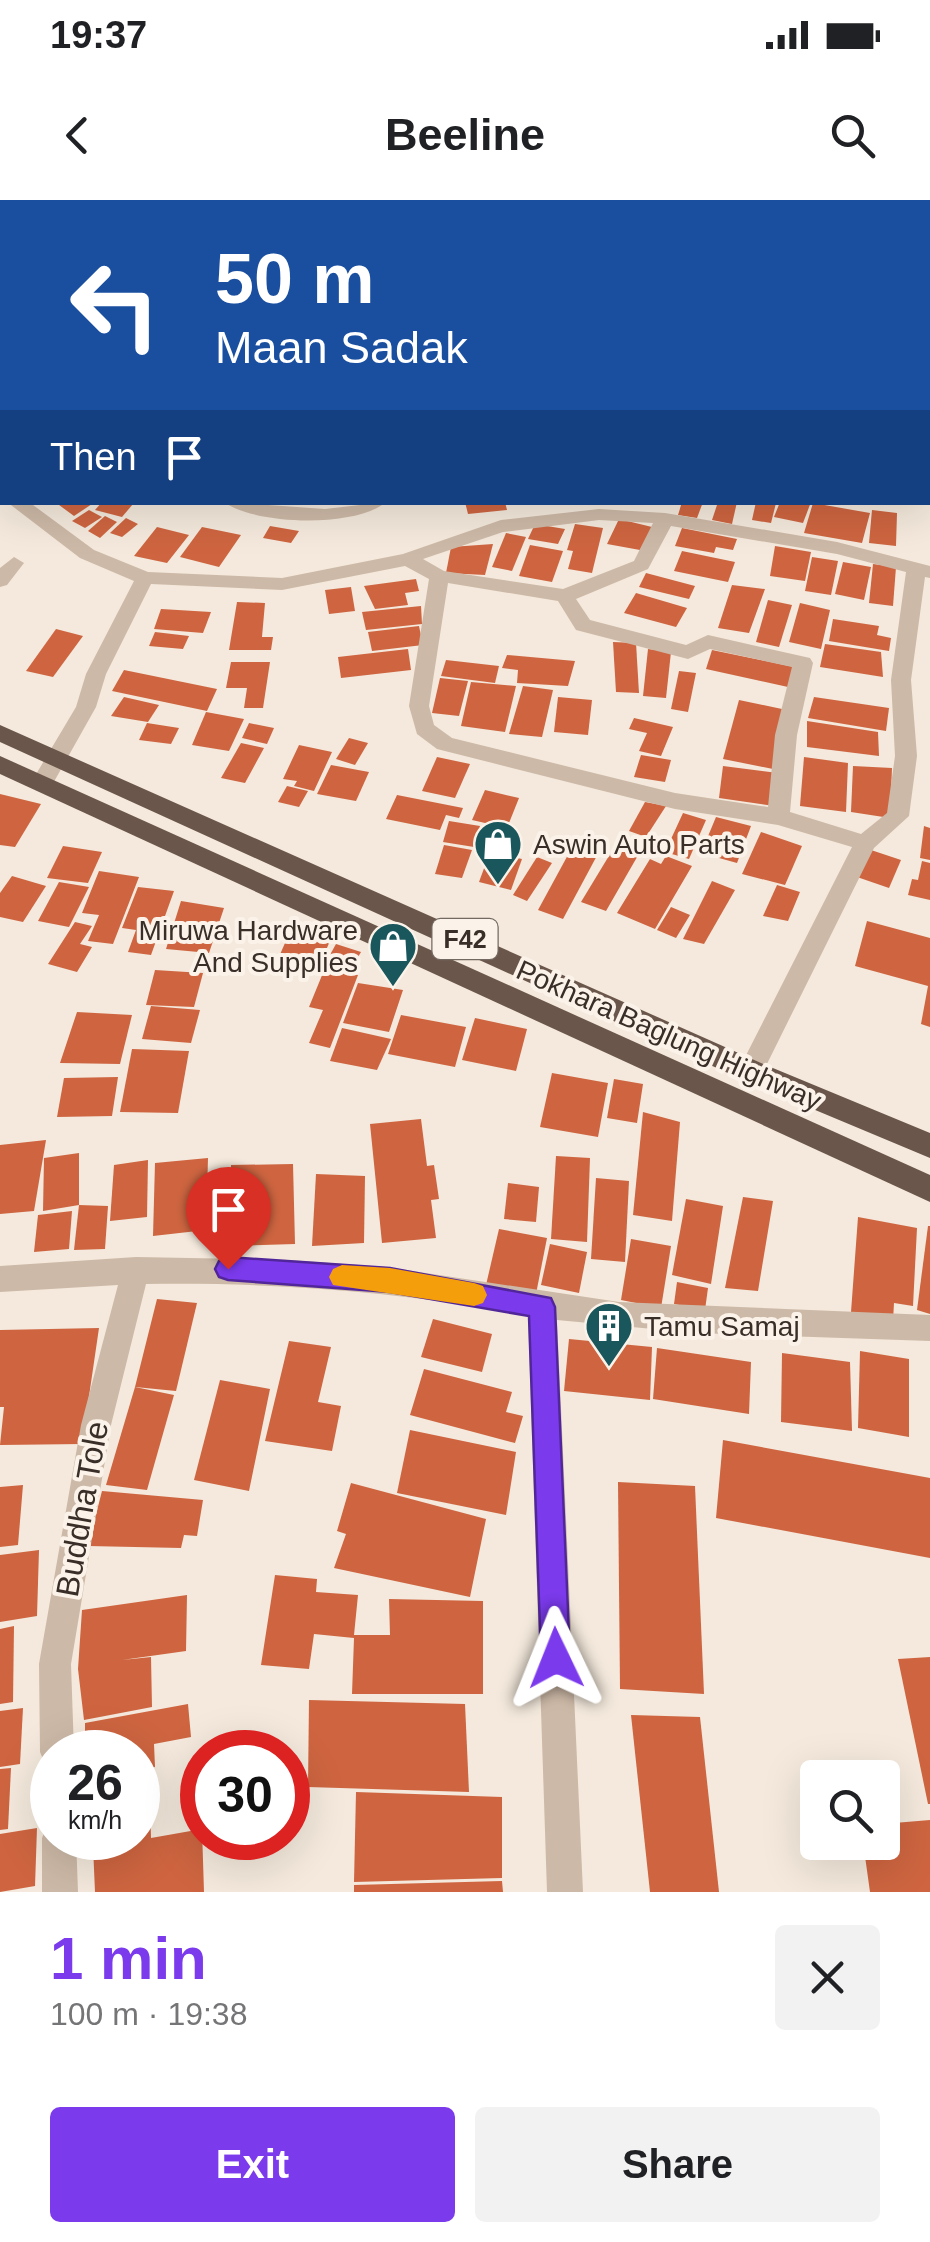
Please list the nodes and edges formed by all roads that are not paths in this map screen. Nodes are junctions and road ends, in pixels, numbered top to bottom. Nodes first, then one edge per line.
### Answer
1 (20, 505) edge
2 (247, 505) edge
3 (372, 505) edge
4 (666, 519) junction
5 (408, 559) junction
6 (14, 563) dead end
7 (923, 570) edge
8 (439, 576) junction
9 (146, 578) junction
10 (0, 582) edge
11 (565, 596) junction
12 (0, 733) edge
13 (0, 764) edge
14 (51, 769) junction
15 (778, 817) junction
16 (865, 843) junction
17 (751, 1071) junction
18 (929, 1143) edge
19 (930, 1189) edge
20 (136, 1270) junction
21 (0, 1280) edge
22 (542, 1307) junction
23 (930, 1328) edge
24 (56, 1730) edge
25 (59, 1860) edge
26 (60, 1892) edge
27 (565, 1892) edge

1 - 9 street
2 - 3 street
4 - 5 street
4 - 7 street
4 - 11 street
5 - 8 street
5 - 9 street
6 - 10 street
7 - 16 street
8 - 11 street
8 - 15 street
9 - 14 street
11 - 15 street
12 - 14 highway, Pokhara Baglung Highway / F42
13 - 14 highway, Pokhara Baglung Highway / F42
14 - 17 highway, Pokhara Baglung Highway / F42
14 - 19 highway, Pokhara Baglung Highway / F42
15 - 16 street
16 - 17 street
17 - 18 highway, Pokhara Baglung Highway / F42
20 - 21 street
20 - 22 street
20 - 24 street, Buddha Tole
22 - 23 street
22 - 27 street
25 - 26 street

